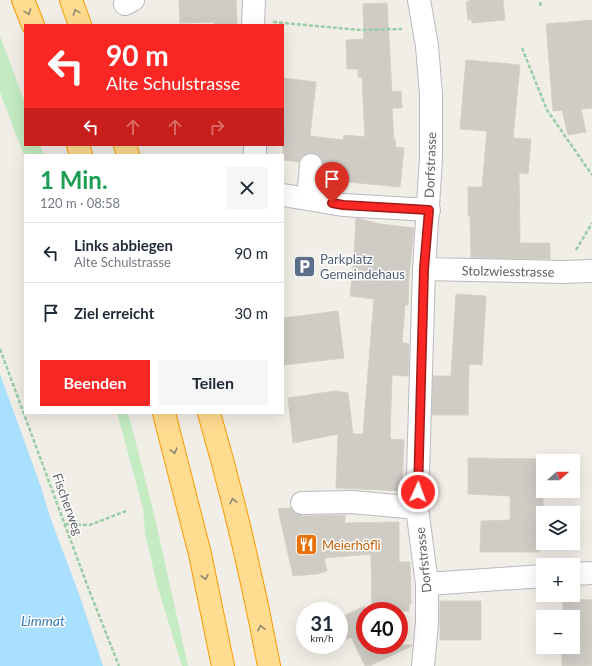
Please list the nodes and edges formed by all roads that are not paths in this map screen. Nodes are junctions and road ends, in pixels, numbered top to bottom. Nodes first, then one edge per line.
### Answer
1 (23, 0) edge
2 (71, 0) edge
3 (254, 0) edge
4 (419, 0) edge
5 (253, 23) edge
6 (33, 24) edge
7 (80, 24) edge
8 (311, 166) dead end
9 (284, 195) edge
10 (308, 199) junction
11 (429, 210) junction
12 (424, 269) junction
13 (592, 271) edge
14 (164, 414) edge
15 (209, 414) edge
16 (302, 503) dead end
17 (417, 508) junction
18 (592, 573) edge
19 (580, 574) edge
20 (536, 576) edge
21 (427, 584) junction
22 (224, 666) edge
23 (269, 666) edge
24 (423, 666) edge

1 -> 6 highway
7 -> 2 highway
3 - 5 street
4 - 11 street, Dorfstrasse
8 - 10 street
9 - 10 street
10 - 11 street
11 - 12 street, Dorfstrasse
12 - 13 street, Stolzwiesstrasse
12 - 17 street, Dorfstrasse
14 -> 22 highway
23 -> 15 highway
16 - 17 street
17 - 21 street, Dorfstrasse
18 - 19 street
20 - 21 street
21 - 24 street, Dorfstrasse

